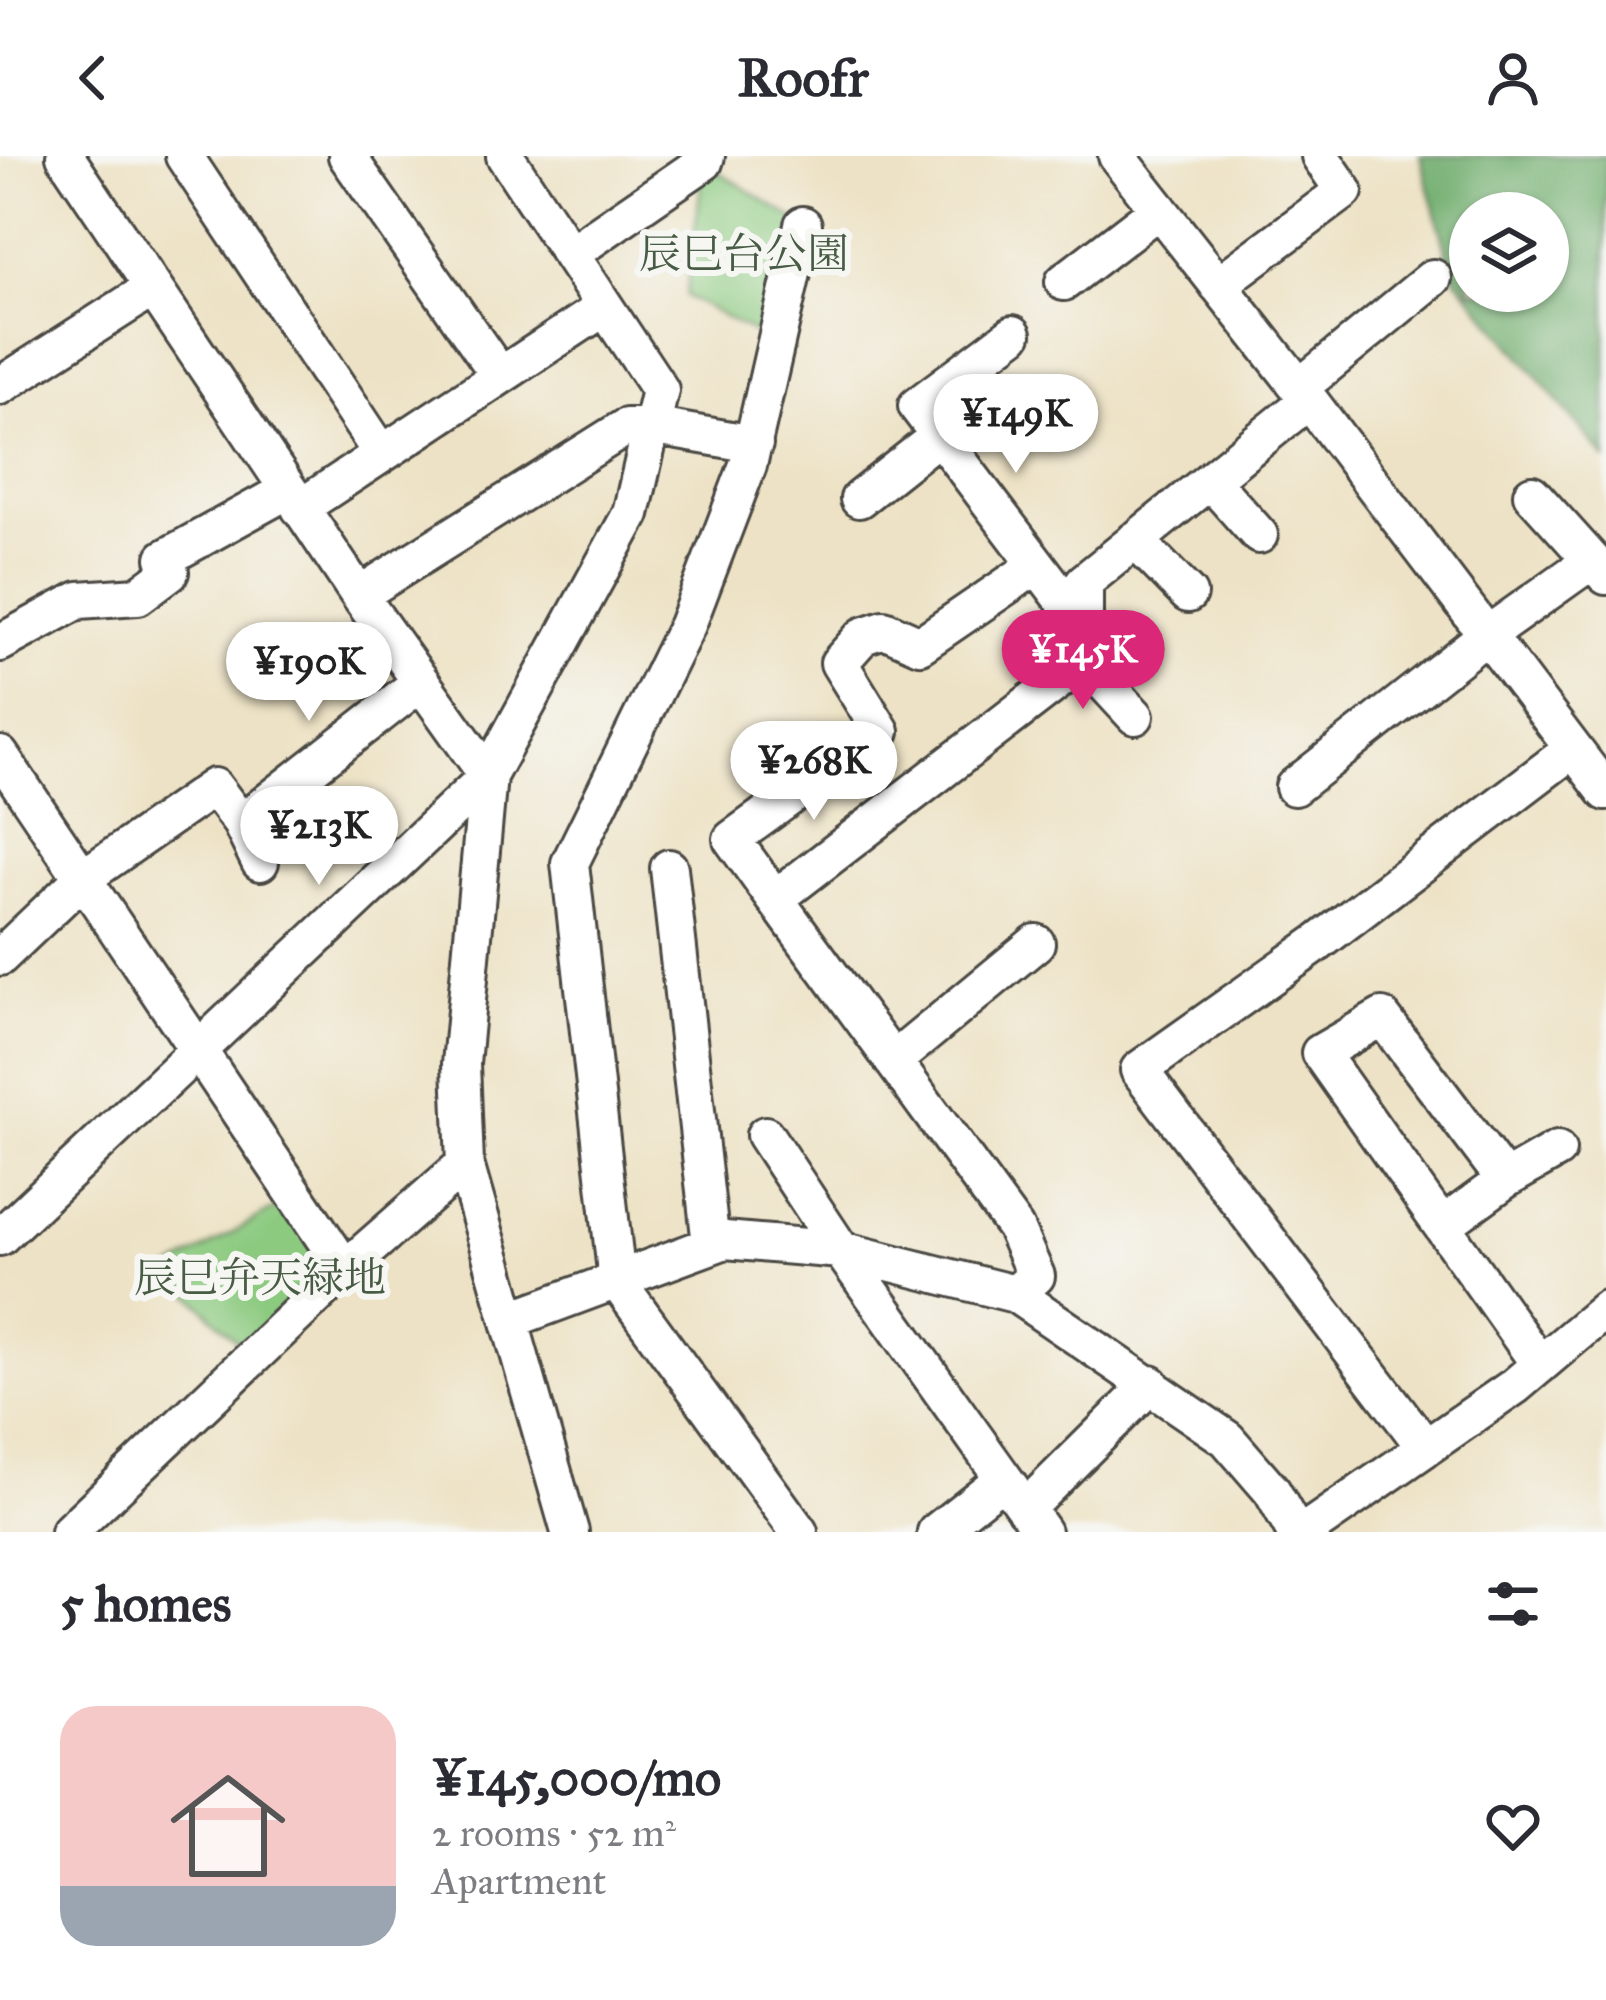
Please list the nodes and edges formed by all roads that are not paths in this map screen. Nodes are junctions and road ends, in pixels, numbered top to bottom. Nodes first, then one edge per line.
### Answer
1 (65, 156) edge
2 (184, 156) edge
3 (347, 156) edge
4 (505, 156) edge
5 (706, 156) edge
6 (1117, 156) edge
7 (1321, 156) edge
8 (1159, 209) junction
9 (803, 225) dead end
10 (570, 254) junction
11 (1433, 278) dead end
12 (1064, 282) dead end
13 (1218, 285) junction
14 (154, 288) junction
15 (605, 308) junction
16 (1012, 334) dead end
17 (500, 376) junction
18 (0, 386) edge
19 (1304, 394) junction
20 (650, 426) junction
21 (940, 435) junction
22 (754, 444) junction
23 (382, 454) junction
24 (1210, 480) junction
25 (1532, 494) dead end
26 (294, 499) junction
27 (859, 499) dead end
28 (1259, 535) dead end
29 (1136, 540) junction
30 (1037, 565) junction
31 (1599, 569) edge
32 (1189, 594) dead end
33 (359, 595) junction
34 (1486, 635) junction
35 (0, 643) edge
36 (1084, 644) junction
37 (421, 682) junction
38 (1135, 716) dead end
39 (1573, 749) junction
40 (0, 755) edge
41 (488, 776) junction
42 (1294, 787) dead end
43 (1606, 792) edge
44 (241, 823) junction
45 (260, 862) dead end
46 (669, 868) dead end
47 (83, 878) junction
48 (775, 899) junction
49 (1036, 944) dead end
50 (0, 957) edge
51 (200, 1052) junction
52 (892, 1060) junction
53 (764, 1135) dead end
54 (1556, 1150) dead end
55 (465, 1164) junction
56 (1504, 1180) junction
57 (1442, 1226) junction
58 (0, 1237) edge
59 (711, 1245) junction
60 (842, 1250) junction
61 (345, 1269) junction
62 (617, 1281) junction
63 (1015, 1294) junction
64 (1606, 1309) edge
65 (512, 1319) junction
66 (1540, 1365) junction
67 (1150, 1384) junction
68 (1425, 1447) junction
69 (1003, 1479) junction
70 (1033, 1521) edge
71 (69, 1532) edge
72 (570, 1532) edge
73 (799, 1532) edge
74 (936, 1532) edge
75 (1299, 1532) edge

1 - 14 street
2 - 23 street
3 - 17 street
4 - 10 street
5 - 10 street
6 - 8 street
7 - 13 street
8 - 12 street
8 - 13 street
9 - 22 street
10 - 15 street
11 - 19 street
13 - 19 street
14 - 18 street
14 - 26 street
15 - 17 street
15 - 20 street
16 - 21 street
17 - 23 street
19 - 24 street
19 - 34 street
20 - 22 street
20 - 33 street
20 - 41 street
21 - 27 street
21 - 30 street
22 - 62 street
23 - 26 street
24 - 28 street
24 - 29 street
25 - 31 street
26 - 33 street
26 - 35 street
29 - 32 street
29 - 36 street
30 - 36 street
30 - 48 street
31 - 34 street
33 - 37 street
34 - 39 street
34 - 42 street
36 - 38 street
36 - 48 street
37 - 41 street
37 - 44 street
39 - 43 street
39 - 68 street
40 - 47 street
41 - 51 street
41 - 55 street
44 - 45 street
44 - 47 street
46 - 59 street
47 - 50 street
47 - 51 street
48 - 52 street
49 - 52 street
51 - 58 street
51 - 61 street
52 - 63 street
53 - 60 street
54 - 56 street
55 - 61 street
55 - 65 street
56 - 57 street
56 - 57 street
57 - 66 street
59 - 60 street
59 - 62 street
60 - 63 street
60 - 69 street
61 - 71 street
62 - 65 street
62 - 73 street
63 - 67 street
64 - 66 street
65 - 72 street
66 - 68 street
67 - 70 street
67 - 75 street
68 - 75 street
69 - 70 street
69 - 74 street

